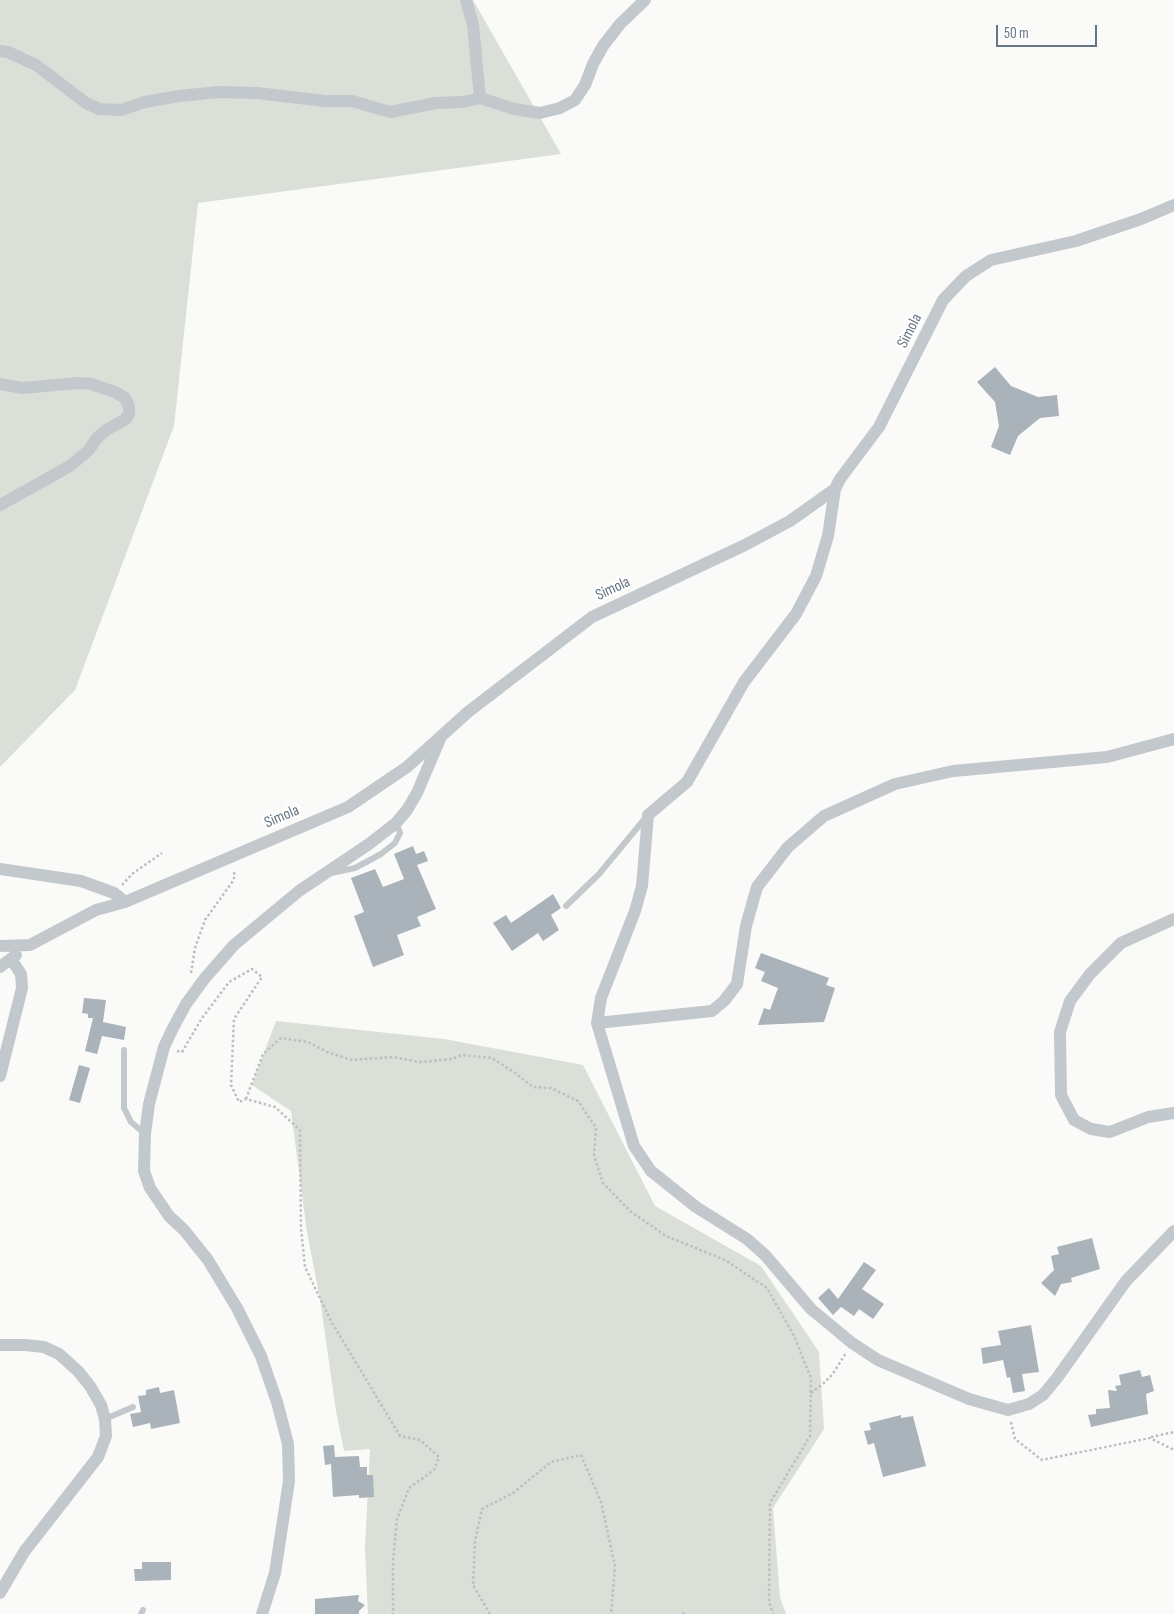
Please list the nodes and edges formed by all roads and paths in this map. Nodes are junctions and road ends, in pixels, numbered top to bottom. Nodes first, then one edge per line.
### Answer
1 (466, 0) edge
2 (645, 0) edge
3 (0, 51) edge
4 (480, 98) junction
5 (1174, 205) edge
6 (0, 384) edge
7 (835, 489) junction
8 (0, 505) edge
9 (442, 736) junction
10 (1174, 740) edge
11 (648, 815) junction
12 (162, 853) dead end
13 (228, 868) dead end
14 (0, 869) edge
15 (114, 893) junction
16 (125, 902) junction
17 (566, 906) dead end
18 (1174, 919) edge
19 (30, 945) junction
20 (0, 946) edge
21 (11, 959) junction
22 (0, 967) edge
23 (191, 976) dead end
24 (597, 1023) junction
25 (164, 1047) junction
26 (124, 1050) dead end
27 (0, 1076) edge
28 (246, 1099) junction
29 (1174, 1113) edge
30 (145, 1134) junction
31 (1174, 1231) edge
32 (852, 1343) junction
33 (0, 1345) edge
34 (810, 1393) junction
35 (133, 1407) dead end
36 (1008, 1410) junction
37 (105, 1419) junction
38 (1174, 1432) edge
39 (1150, 1438) junction
40 (1174, 1450) edge
41 (0, 1593) edge
42 (262, 1614) edge
43 (393, 1614) edge
44 (490, 1614) edge
45 (611, 1614) edge
46 (773, 1614) edge

1 - 4 street
2 - 4 street
3 - 4 street
5 - 7 street, Simola
6 - 8 street
7 - 9 street, Simola
7 - 11 street
9 - 16 street, Simola
9 - 25 street
10 - 24 street
11 - 17 lane
11 - 24 street
12 - 15 path
13 - 23 path
14 - 15 street
15 - 16 street
16 - 19 street, Simola
18 - 29 street
19 - 20 street, Simola
19 - 21 street
21 - 22 street
21 - 27 street
24 - 32 street
25 - 28 path
25 - 30 street
26 - 30 lane
28 - 34 path
28 - 43 path
30 - 42 street
31 - 36 street
32 - 34 path
32 - 36 street
33 - 37 street
34 - 46 path
35 - 37 lane
36 - 39 path
37 - 41 street
38 - 39 path
39 - 40 path
44 - 45 path

